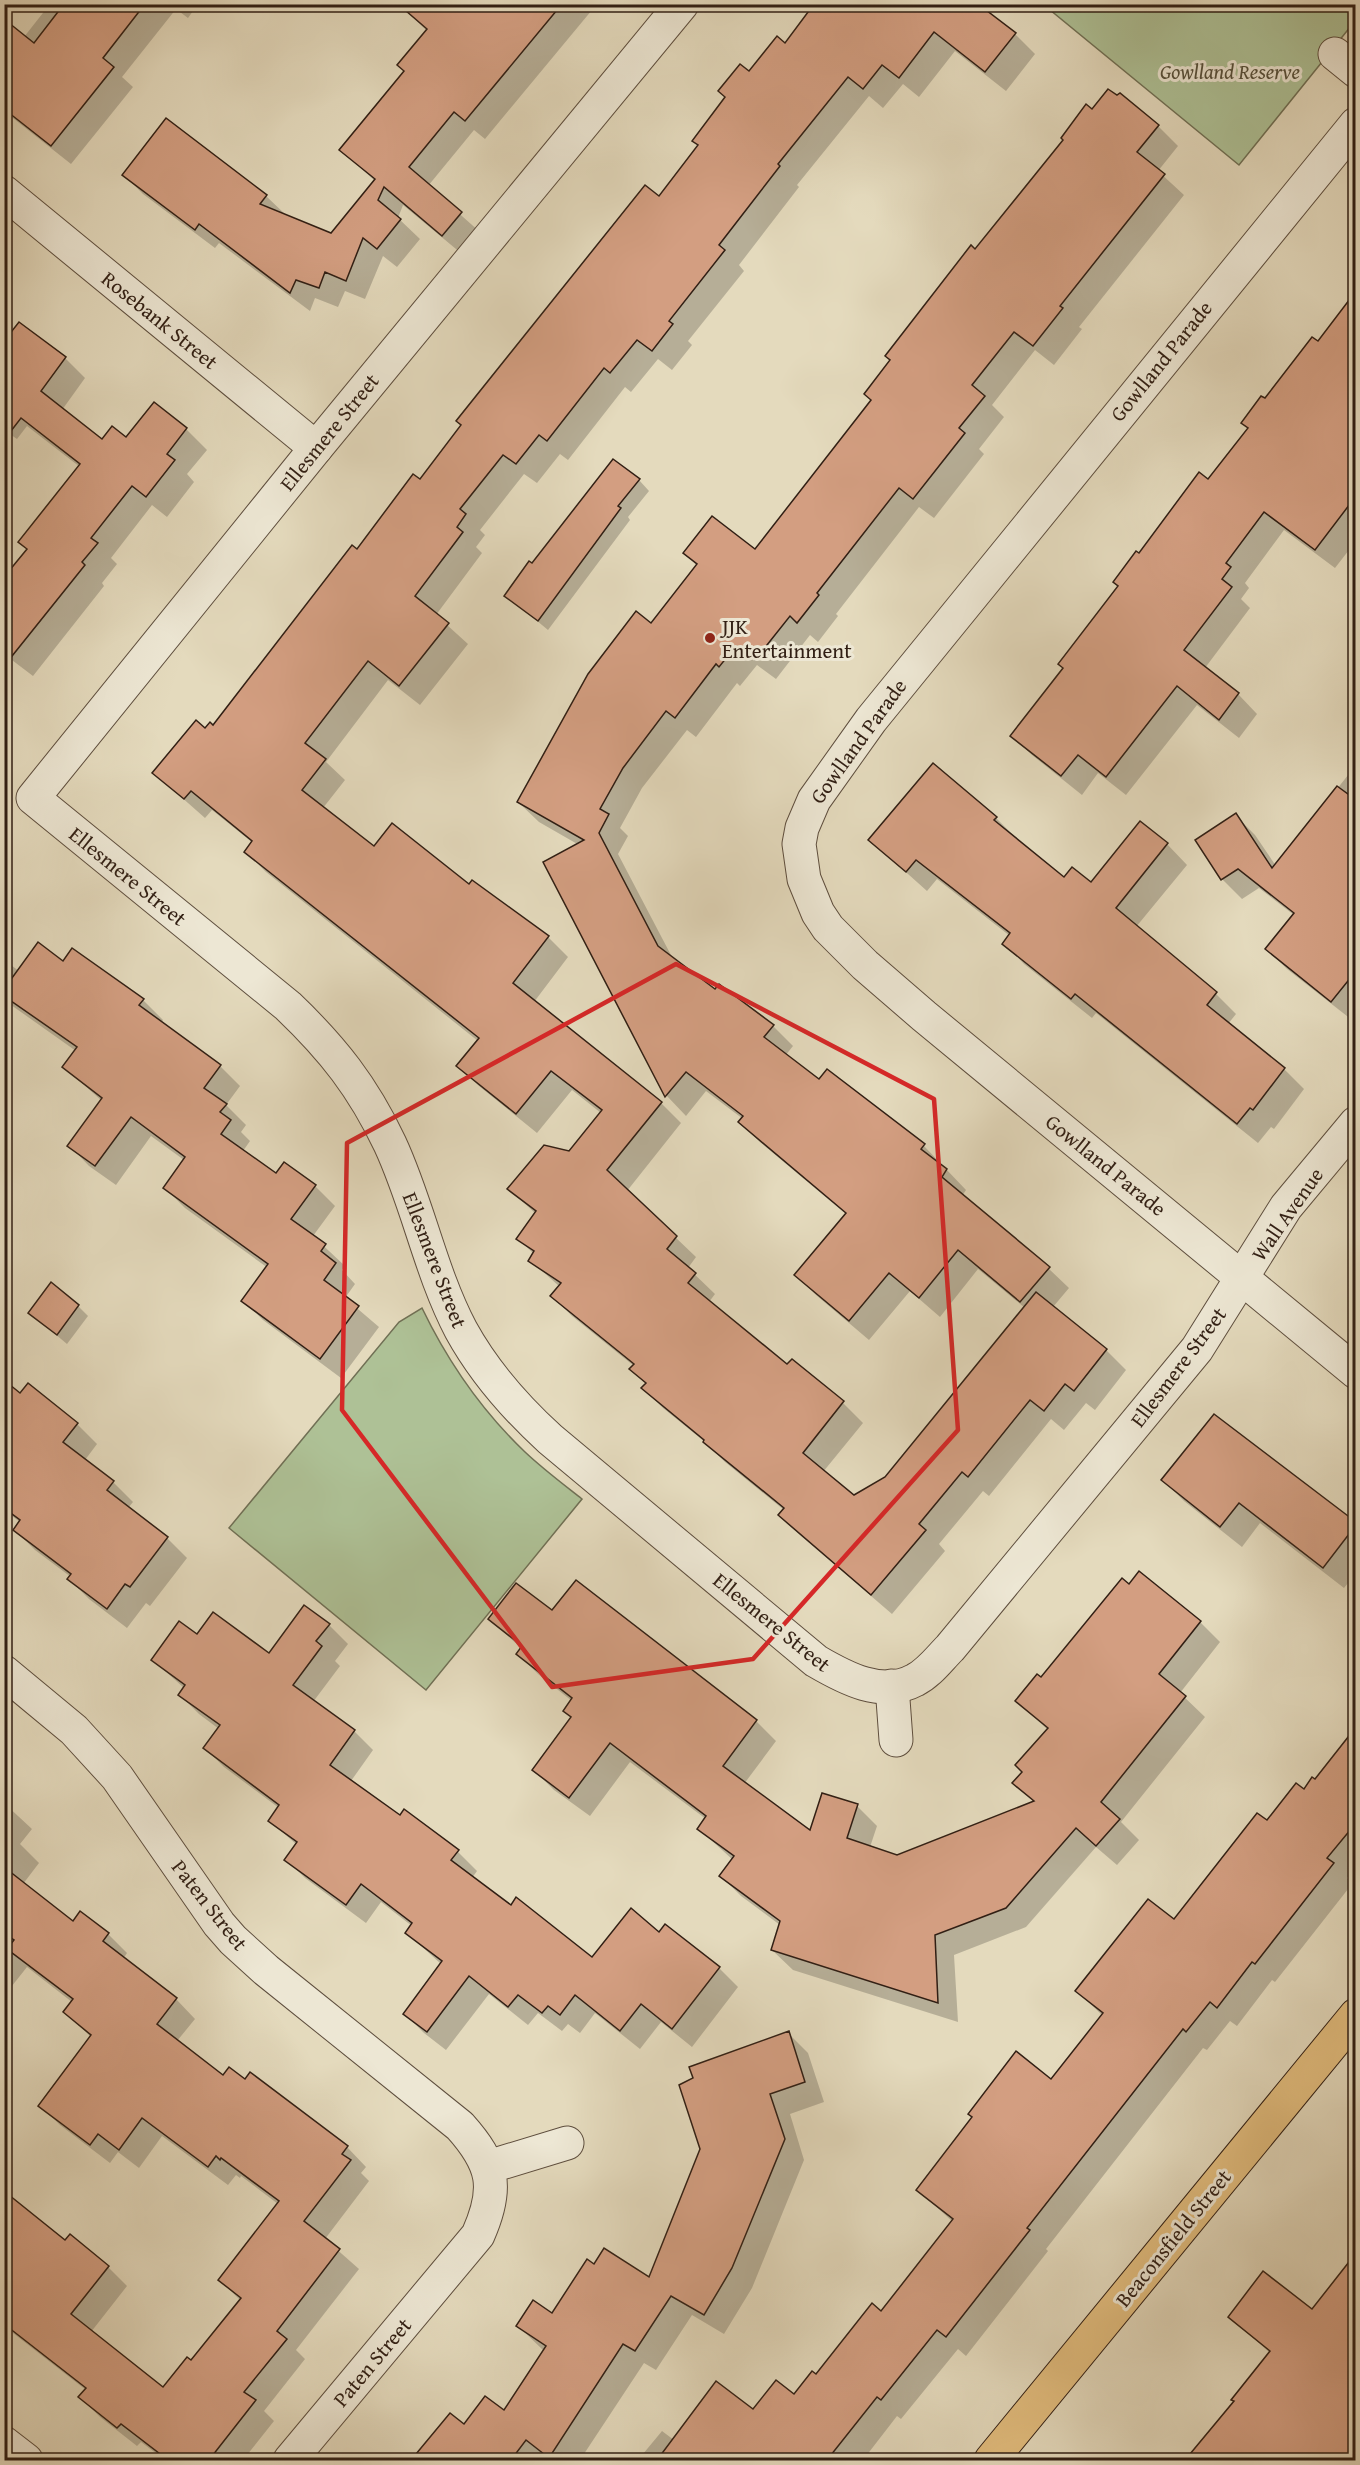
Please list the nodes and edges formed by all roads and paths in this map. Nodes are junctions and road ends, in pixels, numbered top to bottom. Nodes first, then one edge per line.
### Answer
1 (682, 4) edge
2 (1356, 124) edge
3 (4, 192) edge
4 (316, 448) junction
5 (1356, 1123) edge
6 (1243, 1279) junction
7 (1356, 1372) edge
8 (4, 1672) edge
9 (892, 1686) junction
10 (896, 1740) dead end
11 (1356, 2015) edge
12 (567, 2143) dead end
13 (488, 2167) junction
14 (4, 2443) edge
15 (26, 2460) edge
16 (290, 2460) edge
17 (991, 2460) edge

1 - 4 street, Ellesmere Street
2 - 6 street, Gowlland Parade
3 - 4 street, Rosebank Street
4 - 9 street, Ellesmere Street
5 - 6 street, Wall Avenue
6 - 7 street, Gowlland Parade
6 - 9 street, Ellesmere Street
8 - 13 street, Paten Street
9 - 10 street
11 - 17 main road, Beaconsfield Street
12 - 13 street
13 - 16 street, Paten Street
14 - 15 street

